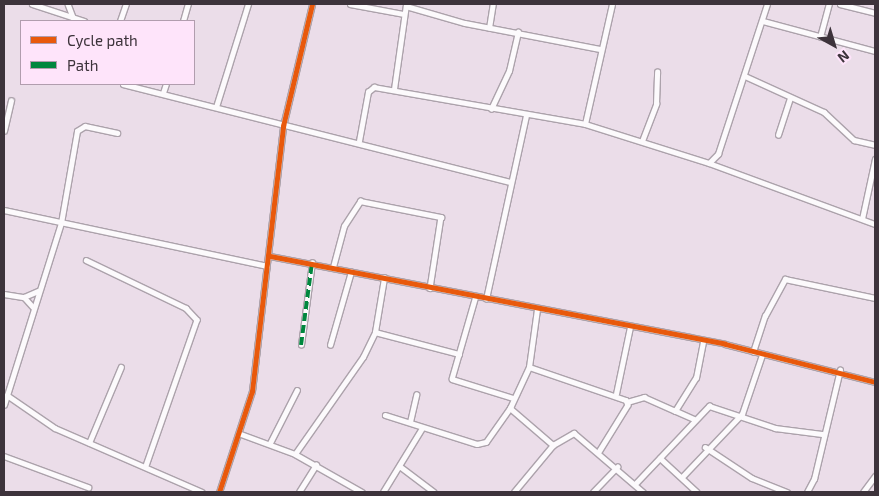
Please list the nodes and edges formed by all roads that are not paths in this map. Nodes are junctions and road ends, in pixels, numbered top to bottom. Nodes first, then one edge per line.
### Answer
1 (32, 4) edge
2 (68, 4) edge
3 (126, 4) edge
4 (188, 4) edge
5 (248, 4) edge
6 (350, 4) edge
7 (493, 4) edge
8 (612, 4) edge
9 (767, 4) edge
10 (829, 4) edge
11 (840, 4) edge
12 (310, 5) edge
13 (406, 5) edge
14 (875, 13) edge
15 (404, 14) junction
16 (73, 17) junction
17 (80, 20) edge
18 (120, 20) edge
19 (183, 20) edge
20 (763, 21) junction
21 (489, 28) junction
22 (518, 32) junction
23 (820, 37) junction
24 (600, 49) junction
25 (875, 51) edge
26 (658, 72) dead end
27 (745, 76) junction
28 (127, 85) edge
29 (166, 85) edge
30 (394, 89) junction
31 (163, 93) junction
32 (790, 98) junction
33 (11, 101) dead end
34 (216, 107) junction
35 (491, 109) junction
36 (526, 115) junction
37 (585, 124) junction
38 (283, 126) junction
39 (4, 131) edge
40 (117, 133) dead end
41 (778, 136) dead end
42 (359, 140) junction
43 (642, 141) junction
44 (875, 145) edge
45 (875, 159) edge
46 (709, 163) junction
47 (508, 182) junction
48 (4, 210) edge
49 (862, 219) junction
50 (61, 223) junction
51 (875, 224) edge
52 (270, 256) junction
53 (86, 260) dead end
54 (312, 263) junction
55 (267, 266) junction
56 (333, 267) junction
57 (351, 272) junction
58 (384, 278) junction
59 (430, 288) junction
60 (38, 291) junction
61 (4, 294) edge
62 (476, 296) junction
63 (24, 297) junction
64 (875, 298) edge
65 (486, 299) junction
66 (33, 307) junction
67 (537, 309) junction
68 (630, 328) junction
69 (375, 332) junction
70 (703, 341) junction
71 (301, 345) dead end
72 (330, 345) dead end
73 (753, 352) junction
74 (459, 354) junction
75 (762, 355) junction
76 (121, 367) dead end
77 (529, 367) junction
78 (840, 370) junction
79 (875, 382) edge
80 (297, 390) dead end
81 (616, 394) junction
82 (7, 395) junction
83 (416, 395) dead end
84 (513, 398) junction
85 (627, 402) junction
86 (4, 405) edge
87 (510, 408) junction
88 (675, 411) junction
89 (742, 414) junction
90 (385, 415) dead end
91 (695, 420) junction
92 (410, 422) junction
93 (422, 428) junction
94 (241, 434) junction
95 (822, 434) junction
96 (270, 442) junction
97 (88, 443) junction
98 (553, 446) junction
99 (705, 447) dead end
100 (711, 451) junction
101 (599, 452) junction
102 (295, 454) junction
103 (4, 456) edge
104 (660, 458) junction
105 (146, 466) junction
106 (316, 466) junction
107 (401, 467) junction
108 (617, 467) junction
109 (875, 476) edge
110 (682, 477) junction
111 (635, 484) junction
112 (88, 487) dead end
113 (202, 492) edge
114 (218, 492) edge
115 (299, 492) edge
116 (362, 492) edge
117 (383, 492) edge
118 (434, 492) edge
119 (514, 492) edge
120 (593, 492) edge
121 (643, 492) edge
122 (696, 492) edge
123 (787, 492) edge
124 (807, 492) edge
125 (863, 492) edge

1 - 16 street
2 - 16 street
3 - 18 street
4 - 19 street
5 - 34 street
6 - 15 street
7 - 21 street
8 - 24 street
9 - 20 street
10 - 23 street
11 - 14 street
12 - 38 street
13 - 15 street
13 - 21 street
15 - 30 street
16 - 17 street
20 - 23 street
20 - 27 street
21 - 22 street
22 - 24 street
22 - 35 street
23 - 25 street
24 - 37 street
26 - 43 street
27 - 32 street
27 - 46 street
28 - 31 street
29 - 31 street
30 - 35 street
30 - 42 street
31 - 34 street
32 - 41 street
32 - 44 street
33 - 39 street
34 - 38 street
35 - 36 street
36 - 37 street
36 - 47 street
37 - 43 street
38 - 42 street
38 - 52 street
40 - 50 street
42 - 47 street
43 - 46 street
45 - 49 street
46 - 49 street
47 - 65 street
48 - 50 street
49 - 51 street
50 - 55 street
50 - 60 street
52 - 54 street
52 - 55 street
53 - 105 street
54 - 56 street
54 - 71 street
55 - 94 street
56 - 57 street
56 - 59 street
57 - 58 street
57 - 72 street
58 - 59 street
58 - 69 street
59 - 62 street
60 - 63 street
60 - 66 street
61 - 63 street
62 - 65 street
62 - 74 street
63 - 66 street
64 - 73 street
65 - 67 street
66 - 82 street
67 - 68 street
67 - 77 street
68 - 70 street
68 - 81 street
69 - 74 street
69 - 102 street
70 - 73 street
70 - 88 street
73 - 75 street
74 - 84 street
75 - 78 street
75 - 89 street
76 - 97 street
77 - 81 street
77 - 84 street
78 - 79 street
78 - 95 street
80 - 96 street
81 - 85 street
82 - 86 street
82 - 97 street
83 - 92 street
84 - 87 street
85 - 88 street
85 - 101 street
87 - 93 street
87 - 98 street
88 - 91 street
89 - 91 street
89 - 95 street
89 - 100 street
90 - 92 street
91 - 104 street
92 - 93 street
93 - 107 street
94 - 96 street
94 - 114 street
95 - 124 street
96 - 102 street
97 - 105 street
98 - 101 street
98 - 119 street
99 - 100 street
100 - 110 street
100 - 123 street
101 - 108 street
102 - 106 street
103 - 112 street
104 - 110 street
104 - 111 street
105 - 113 street
106 - 115 street
106 - 116 street
107 - 117 street
107 - 118 street
108 - 111 street
108 - 120 street
109 - 125 street
110 - 122 street
111 - 121 street

